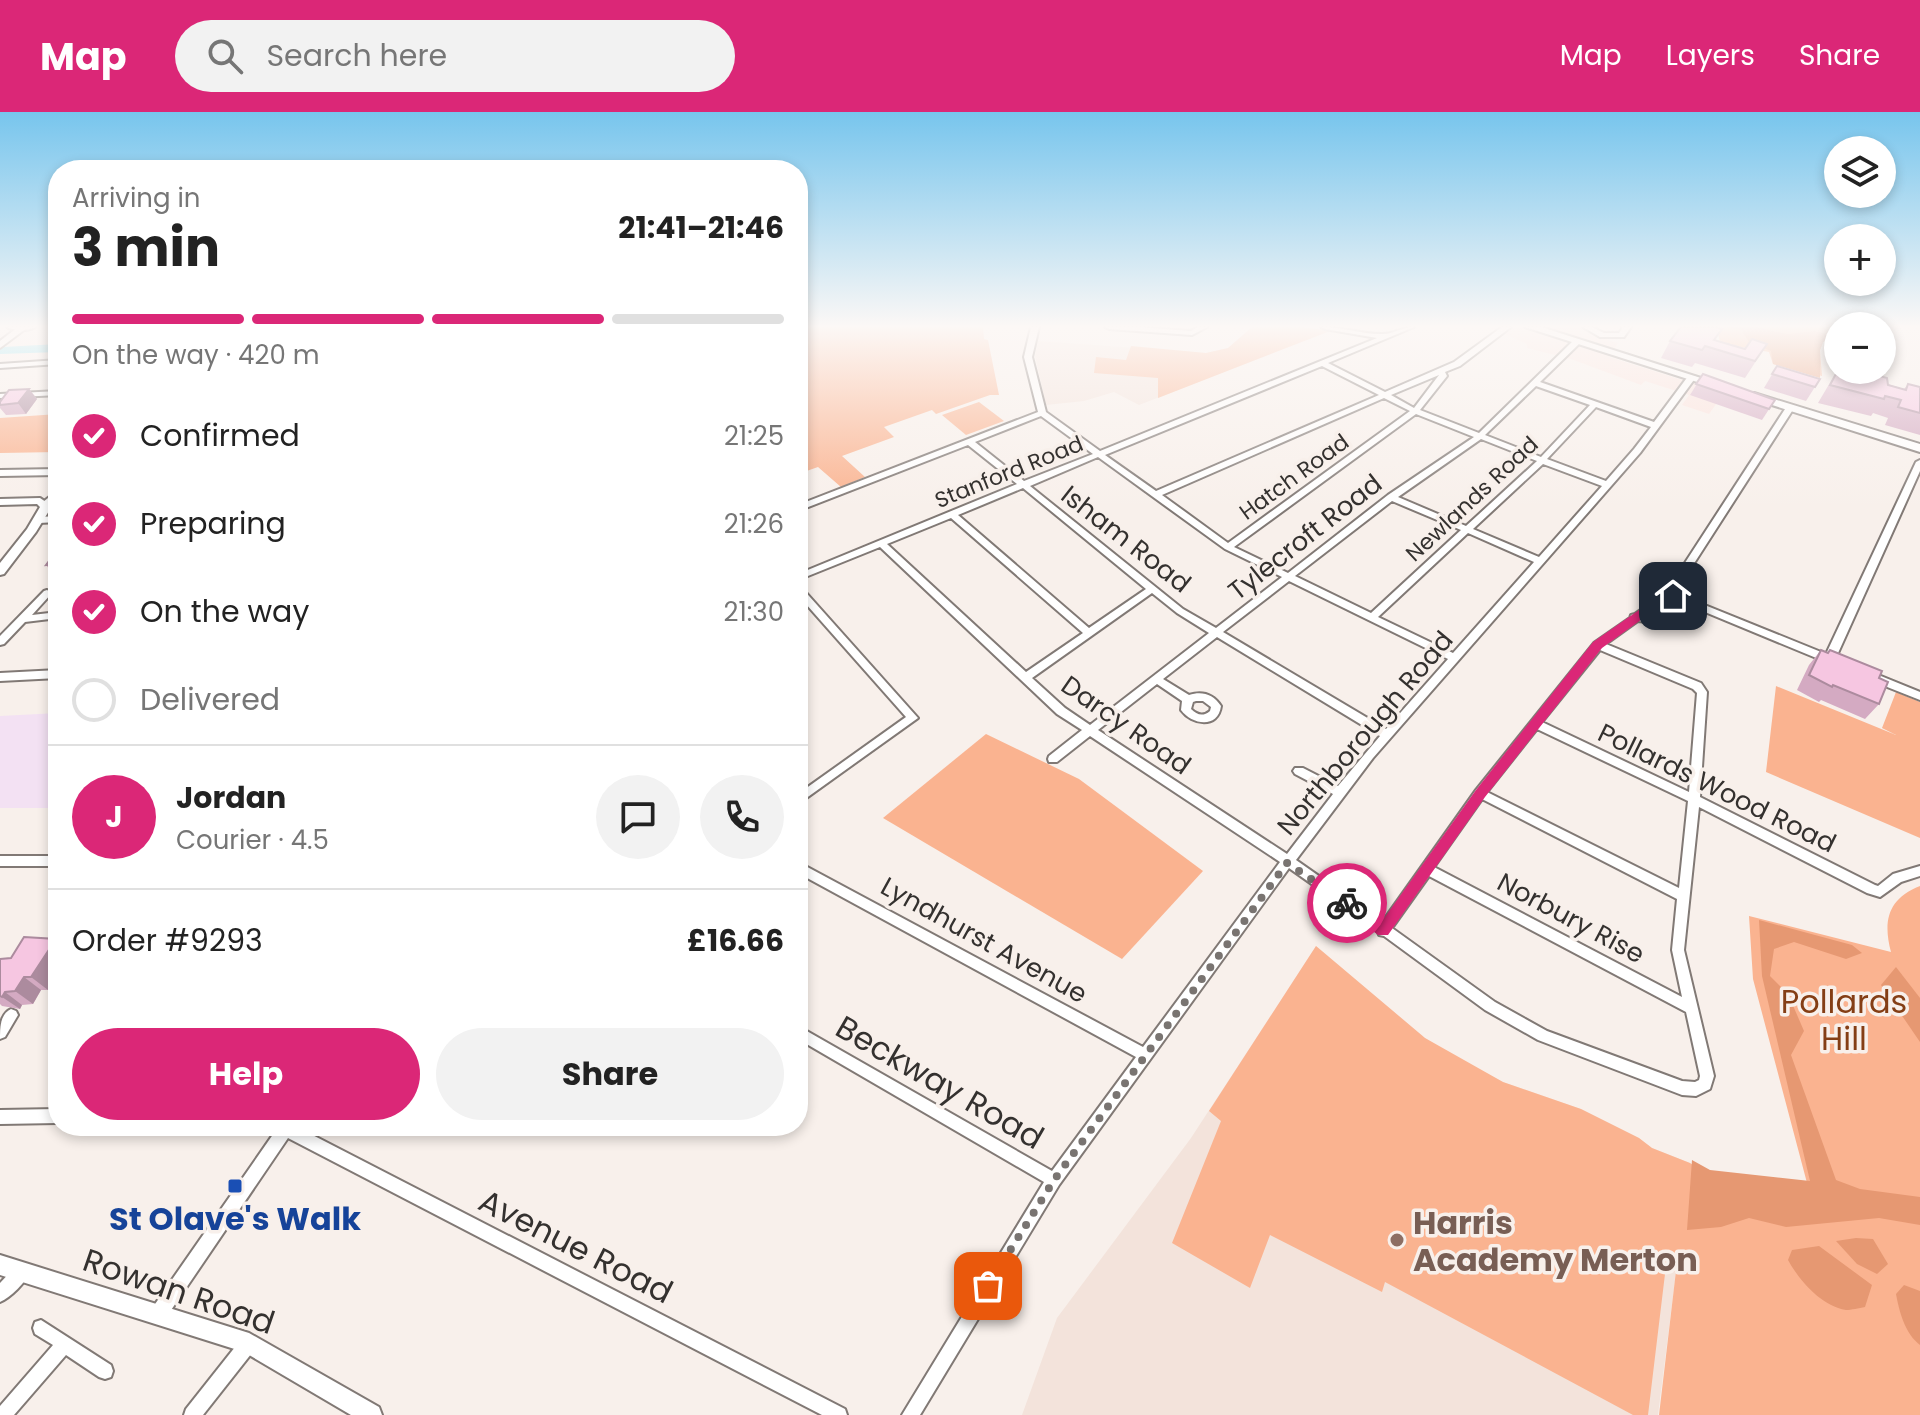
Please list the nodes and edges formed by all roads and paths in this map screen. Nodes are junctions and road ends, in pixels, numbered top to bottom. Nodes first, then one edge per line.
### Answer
1 (1036, 388) edge
2 (1262, 388) edge
3 (1366, 388) edge
4 (1401, 388) edge
5 (1431, 388) edge
6 (1530, 388) edge
7 (1549, 388) edge
8 (1684, 388) edge
9 (1739, 392) edge
10 (48, 394) edge
11 (0, 396) edge
12 (1381, 396) junction
13 (1595, 404) junction
14 (1790, 408) junction
15 (1415, 411) junction
16 (1042, 413) junction
17 (1657, 426) junction
18 (1480, 436) junction
19 (969, 441) junction
20 (1920, 448) edge
21 (1099, 455) junction
22 (1542, 460) junction
23 (1920, 462) edge
24 (48, 472) edge
25 (0, 473) edge
26 (1607, 485) junction
27 (1022, 486) junction
28 (1155, 495) junction
29 (1391, 497) junction
30 (808, 498) edge
31 (0, 502) edge
32 (813, 502) junction
33 (46, 504) joint
34 (808, 504) edge
35 (952, 514) junction
36 (39, 520) junction
37 (48, 520) edge
38 (1467, 530) junction
39 (881, 543) junction
40 (1228, 547) junction
41 (1541, 561) junction
42 (0, 571) edge
43 (808, 573) edge
44 (1289, 577) junction
45 (1152, 589) junction
46 (47, 593) dead end
47 (1669, 594) junction
48 (808, 600) edge
49 (1687, 602) junction
50 (48, 616) edge
51 (1372, 617) junction
52 (1634, 617) junction
53 (22, 620) junction
54 (1089, 633) junction
55 (1216, 633) junction
56 (0, 642) edge
57 (1598, 645) junction
58 (1455, 658) junction
59 (1829, 659) junction
60 (1842, 665) edge
61 (48, 675) edge
62 (1868, 675) edge
63 (0, 677) edge
64 (1025, 678) junction
65 (1156, 679) junction
66 (1920, 696) edge
67 (1188, 700) dead end
68 (1536, 724) junction
69 (1089, 731) junction
70 (1387, 735) junction
71 (1053, 759) dead end
72 (1299, 771) dead end
73 (1339, 792) junction
74 (808, 793) edge
75 (1480, 793) junction
76 (1694, 799) junction
77 (0, 861) edge
78 (48, 861) edge
79 (1287, 863) junction
80 (1427, 869) junction
81 (1920, 871) edge
82 (808, 872) edge
83 (1683, 896) junction
84 (1383, 931) junction
85 (1692, 1009) junction
86 (11, 1015) dead end
87 (0, 1033) edge
88 (808, 1038) edge
89 (1146, 1056) junction
90 (48, 1116) edge
91 (0, 1117) edge
92 (276, 1136) edge
93 (299, 1136) edge
94 (1054, 1180) junction
95 (0, 1265) edge
96 (22, 1272) junction
97 (0, 1294) edge
98 (159, 1313) junction
99 (41, 1328) dead end
100 (249, 1343) junction
101 (64, 1345) junction
102 (105, 1371) dead end
103 (3, 1415) edge
104 (192, 1415) edge
105 (371, 1415) edge
106 (839, 1415) edge
107 (910, 1415) edge

1 - 16 street
2 - 21 street, Stanford Road
3 - 12 street
4 - 12 street
5 - 15 street, Hatch Road
6 - 18 street, Tylecroft Road
7 - 13 street
8 - 17 street, Northborough Road
9 - 14 highway
10 - 11 street
12 - 15 street
12 - 28 street
13 - 17 street
13 - 22 street, Newlands Road
14 - 20 highway
14 - 47 street
15 - 18 street
15 - 40 street, Hatch Road
16 - 19 street
16 - 21 street
17 - 26 street, Northborough Road
18 - 22 street
18 - 29 street, Tylecroft Road
19 - 27 street, Isham Road
19 - 32 street
21 - 27 street, Stanford Road
21 - 28 street
22 - 26 street
22 - 38 street, Newlands Road
23 - 59 street
24 - 25 street
26 - 41 street, Northborough Road
27 - 35 street, Stanford Road
27 - 45 street, Isham Road
28 - 40 street
29 - 38 street
29 - 44 street, Tylecroft Road
30 - 32 street
31 - 33 main road
32 - 34 street
33 - 36 main road
35 - 39 street, Stanford Road
35 - 54 street
36 - 37 street
36 - 42 main road
38 - 41 street
38 - 51 street, Newlands Road
39 - 43 street, Stanford Road
39 - 64 street, Darcy Road
40 - 44 street
41 - 58 street, Northborough Road
44 - 51 street
44 - 55 street, Tylecroft Road
45 - 54 street
45 - 55 street, Isham Road
46 - 53 street
47 - 49 street
47 - 52 street
48 - 74 street
49 - 52 street
49 - 59 street
50 - 53 street
51 - 58 street
52 - 57 street
53 - 56 street
54 - 64 street
55 - 65 street, Tylecroft Road
55 - 70 street, Isham Road
57 - 68 street
57 - 76 street
58 - 70 street, Northborough Road
59 - 60 street
61 - 63 street
62 - 66 street
64 - 69 street, Darcy Road
65 - 67 street
65 - 69 street, Tylecroft Road
68 - 75 street
68 - 76 street, Pollards Wood Road
69 - 71 street, Tylecroft Road
69 - 79 street, Darcy Road
70 - 73 street, Northborough Road
72 - 73 street
73 - 79 street, Northborough Road
75 - 80 street
75 - 83 street
76 - 81 street, Pollards Wood Road
76 - 83 street
77 - 78 street
79 - 84 street, Darcy Road
79 - 89 street, Northborough Road
80 - 84 street
80 - 85 street, Norbury Rise
82 - 89 street, Lyndhurst Avenue
83 - 85 street
84 - 85 street, Darcy Road
86 - 87 street
88 - 94 street, Beckway Road
89 - 94 street, Northborough Road
90 - 91 street
92 - 98 street
93 - 106 street, Avenue Road
94 - 107 street, Northborough Road
95 - 96 main road, Rowan Road
96 - 97 street
96 - 98 main road, Rowan Road
98 - 100 main road, Rowan Road
99 - 101 street
100 - 104 street
100 - 105 main road, Rowan Road
101 - 102 street
101 - 103 street

